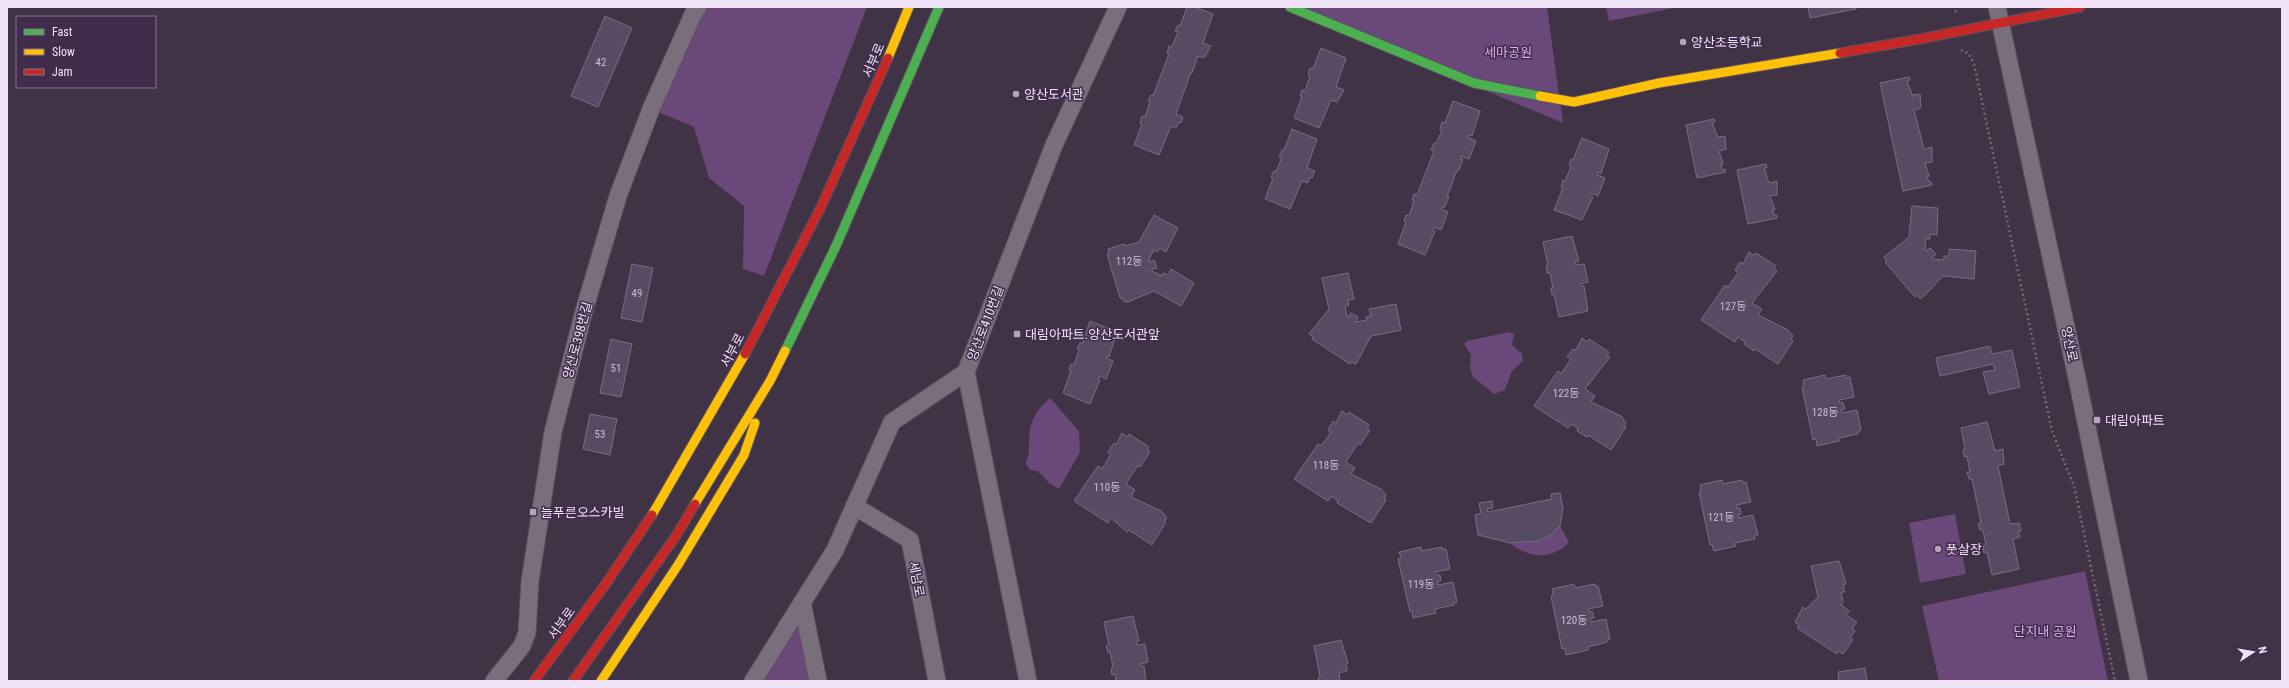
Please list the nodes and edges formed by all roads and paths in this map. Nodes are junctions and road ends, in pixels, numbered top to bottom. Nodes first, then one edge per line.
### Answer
1 (698, 7) edge
2 (909, 7) edge
3 (939, 7) edge
4 (1118, 7) edge
5 (1290, 7) edge
6 (2080, 7) edge
7 (1999, 15) edge
8 (1956, 49) dead end
9 (966, 372) junction
10 (770, 381) junction
11 (854, 506) junction
12 (802, 602) junction
13 (494, 681) edge
14 (534, 681) edge
15 (573, 681) edge
16 (602, 681) edge
17 (752, 681) edge
18 (818, 681) edge
19 (937, 681) edge
20 (1028, 681) edge
21 (2115, 681) edge
22 (2139, 681) edge

1 - 13 street, 양산로398번길
2 - 14 main road, 서부로
3 - 10 main road
4 - 9 street, 양산로410번길
5 - 7 main road
6 - 7 main road
7 - 22 street, 양산로
8 - 21 path
9 - 11 street
9 - 20 street, 양산로410번길
10 - 15 main road
10 - 16 main road
11 - 12 street
11 - 19 street, 세남로
12 - 17 street
12 - 18 street

